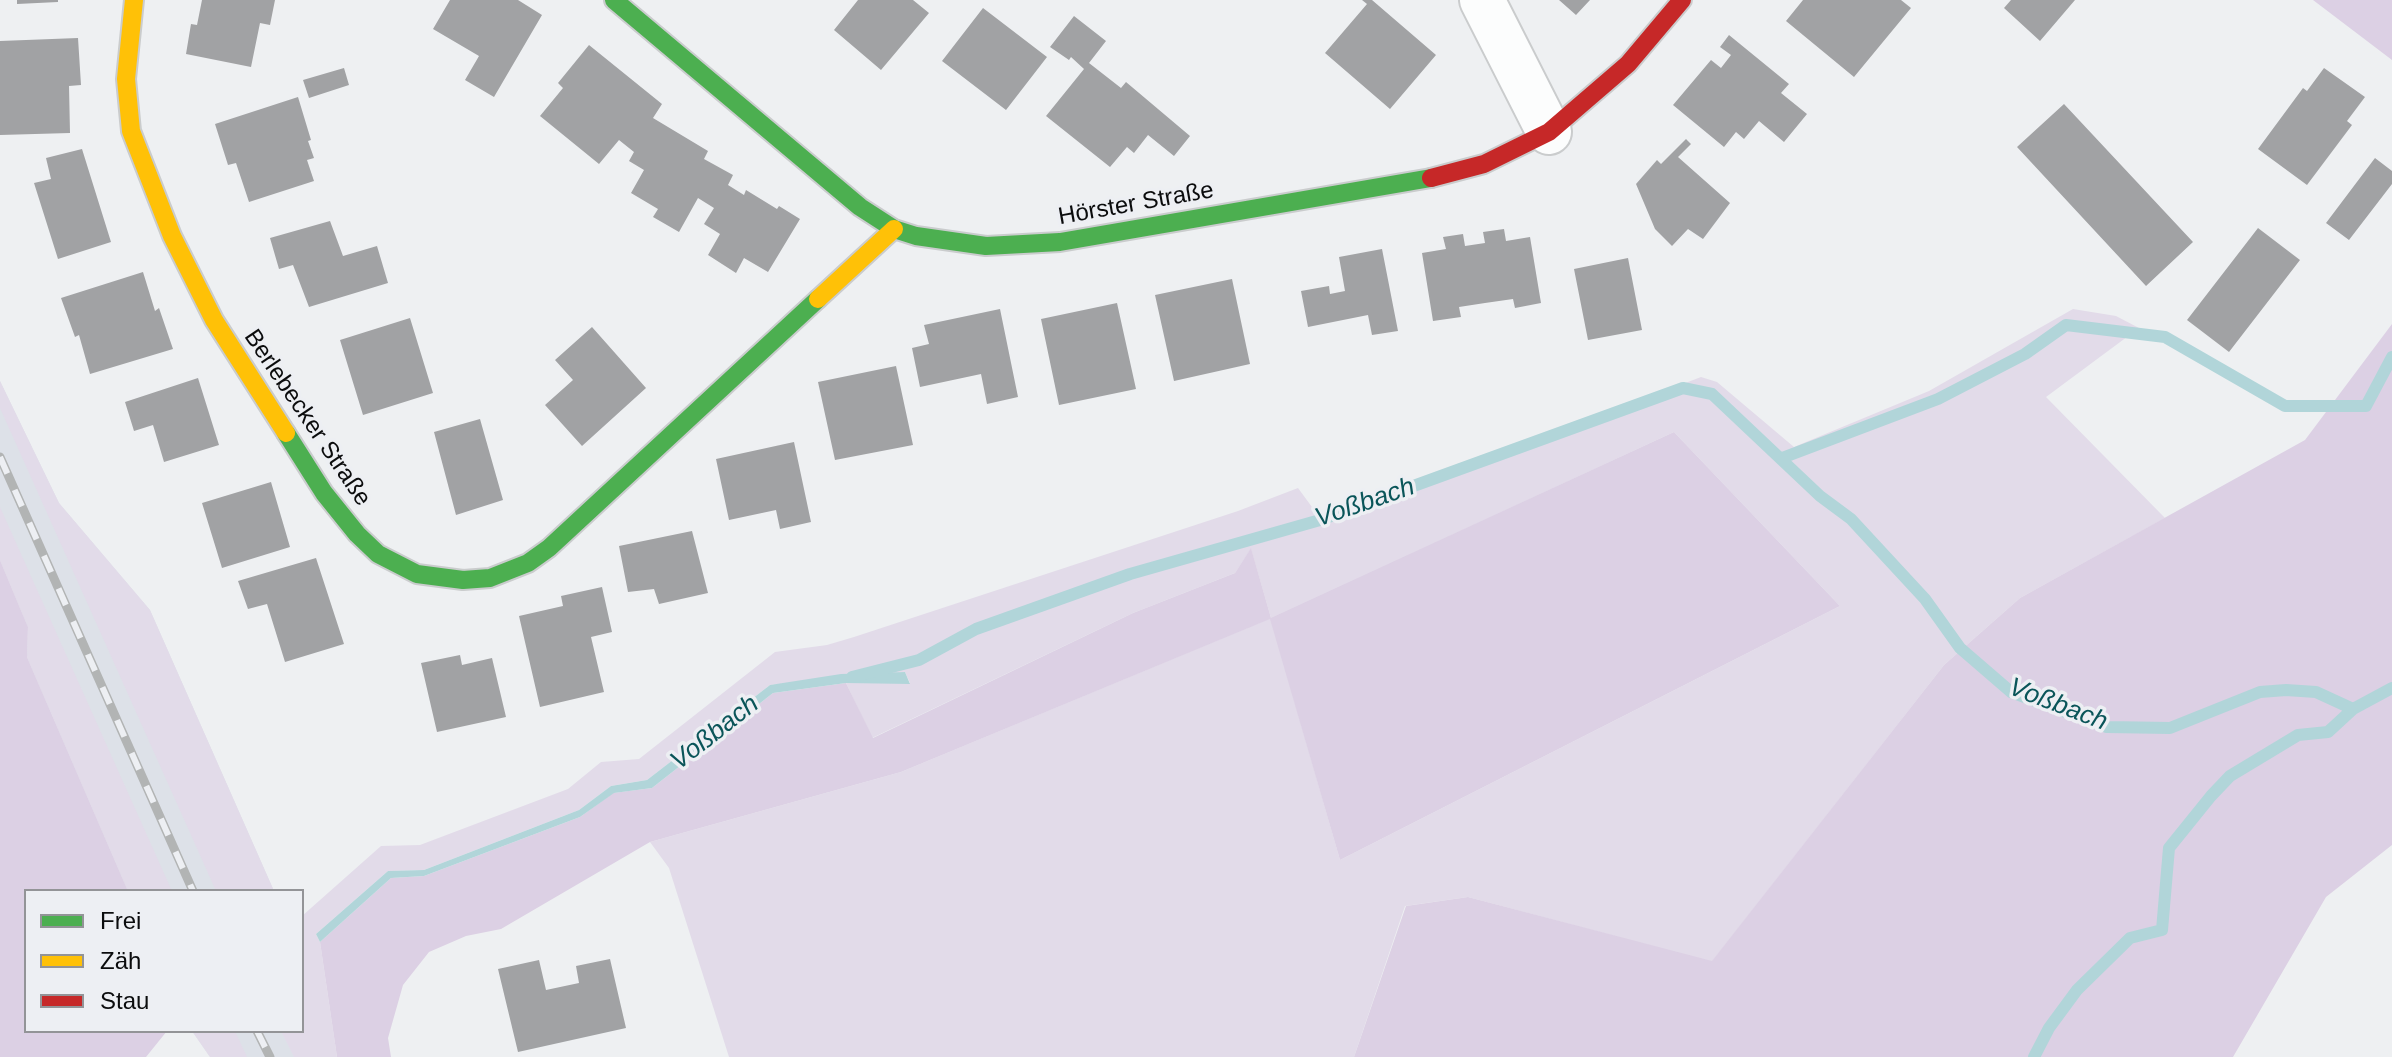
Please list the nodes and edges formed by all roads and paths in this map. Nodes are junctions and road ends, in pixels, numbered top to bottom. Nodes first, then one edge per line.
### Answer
1 (134, 0) edge
2 (614, 0) edge
3 (1482, 0) edge
4 (1682, 0) edge
5 (1549, 132) junction
6 (894, 229) junction

1 - 6 street, Berlebecker Straße
2 - 6 street, Hörster Straße
3 - 5 street
4 - 5 street, Hörster Straße
5 - 6 street, Hörster Straße

